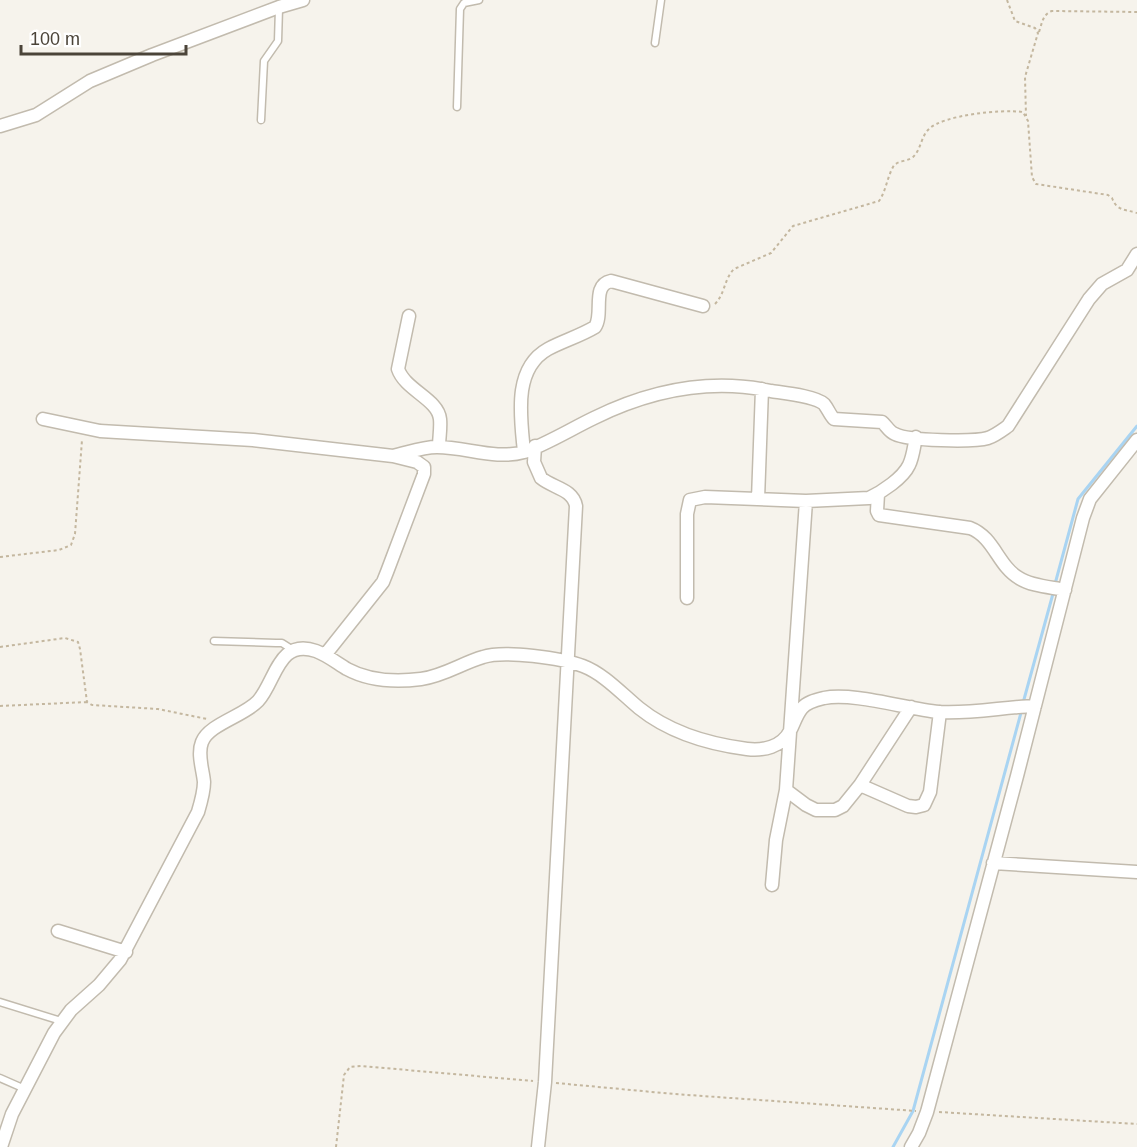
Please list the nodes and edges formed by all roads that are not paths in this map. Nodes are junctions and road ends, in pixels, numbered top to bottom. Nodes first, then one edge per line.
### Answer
1 (303, 0) edge
2 (479, 0) edge
3 (660, 0) edge
4 (279, 7) junction
5 (656, 43) dead end
6 (457, 107) dead end
7 (261, 120) dead end
8 (0, 126) edge
9 (1137, 254) edge
10 (703, 306) road end
11 (410, 316) dead end
12 (762, 389) junction
13 (43, 419) dead end
14 (915, 437) junction
15 (1137, 440) edge
16 (439, 447) junction
17 (530, 449) junction
18 (393, 456) junction
19 (878, 494) junction
20 (758, 499) junction
21 (806, 501) junction
22 (1058, 588) junction
23 (687, 598) dead end
24 (214, 641) dead end
25 (294, 651) junction
26 (325, 655) junction
27 (568, 662) junction
28 (1031, 706) junction
29 (911, 707) junction
30 (940, 712) junction
31 (789, 733) junction
32 (860, 785) junction
33 (786, 790) junction
34 (993, 863) junction
35 (1137, 872) edge
36 (772, 885) dead end
37 (58, 931) dead end
38 (126, 952) junction
39 (0, 1002) edge
40 (61, 1021) junction
41 (0, 1078) edge
42 (25, 1089) junction
43 (1, 1147) edge
44 (538, 1147) edge
45 (911, 1147) edge

1 - 4 street
2 - 6 lane
3 - 5 lane
4 - 7 lane
4 - 8 street
9 - 14 street
10 - 17 street
11 - 16 street
12 - 14 street
12 - 17 street
12 - 20 street
13 - 18 street
14 - 19 street
15 - 22 street
16 - 17 street
16 - 18 street
17 - 27 street
18 - 26 street
19 - 21 street
19 - 22 street
20 - 21 street
20 - 23 street
21 - 31 street
22 - 28 street
24 - 25 lane
25 - 26 street
25 - 38 street
26 - 27 street
27 - 31 street
27 - 44 street
28 - 30 street
28 - 34 street
29 - 30 street
29 - 31 street
29 - 32 street
30 - 32 street
31 - 33 street
32 - 33 street
33 - 36 street
34 - 35 street
34 - 45 street
37 - 38 street
38 - 40 street
39 - 40 lane
40 - 42 street
41 - 42 lane
42 - 43 street

